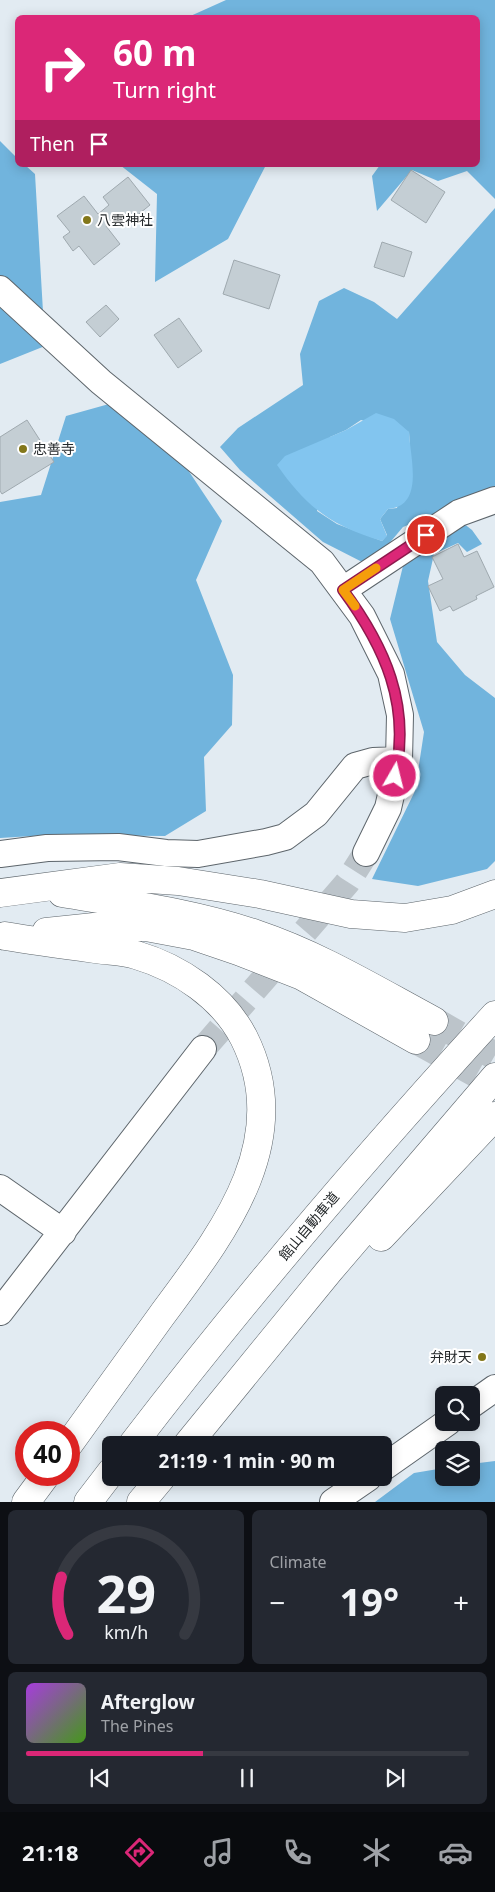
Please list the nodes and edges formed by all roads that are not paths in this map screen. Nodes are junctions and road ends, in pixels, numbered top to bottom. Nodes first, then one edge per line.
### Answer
1 (6, 303) edge
2 (495, 500) edge
3 (343, 590) junction
4 (399, 760) junction
5 (366, 853) tunnel mouth
6 (0, 854) edge
7 (31, 888) junction
8 (0, 892) edge
9 (495, 894) edge
10 (2, 937) edge
11 (495, 1015) edge
12 (203, 1049) tunnel mouth
13 (495, 1077) edge
14 (495, 1116) edge
15 (0, 1188) edge
16 (62, 1232) junction
17 (0, 1312) edge
18 (495, 1388) edge
19 (480, 1399) edge
20 (80, 1429) edge
21 (435, 1431) edge
22 (139, 1436) edge
23 (195, 1436) edge
24 (196, 1436) edge
25 (392, 1461) edge
26 (102, 1484) edge
27 (38, 1486) edge
28 (154, 1486) edge
29 (356, 1486) edge
30 (26, 1502) edge
31 (88, 1502) edge
32 (141, 1502) edge
33 (333, 1502) edge

1 - 3 street
2 - 3 street
3 - 4 street
4 - 5 street
4 - 6 street
7 - 8 highway
7 - 9 highway
7 - 10 highway
10 - 20 highway
11 - 22 highway, 館山自動車道
12 - 16 street
13 - 23 highway
14 - 24 highway
15 - 16 street
16 - 17 street
18 - 19 street
21 - 25 street
26 - 31 highway
27 - 30 highway
28 - 32 highway
29 - 33 street

